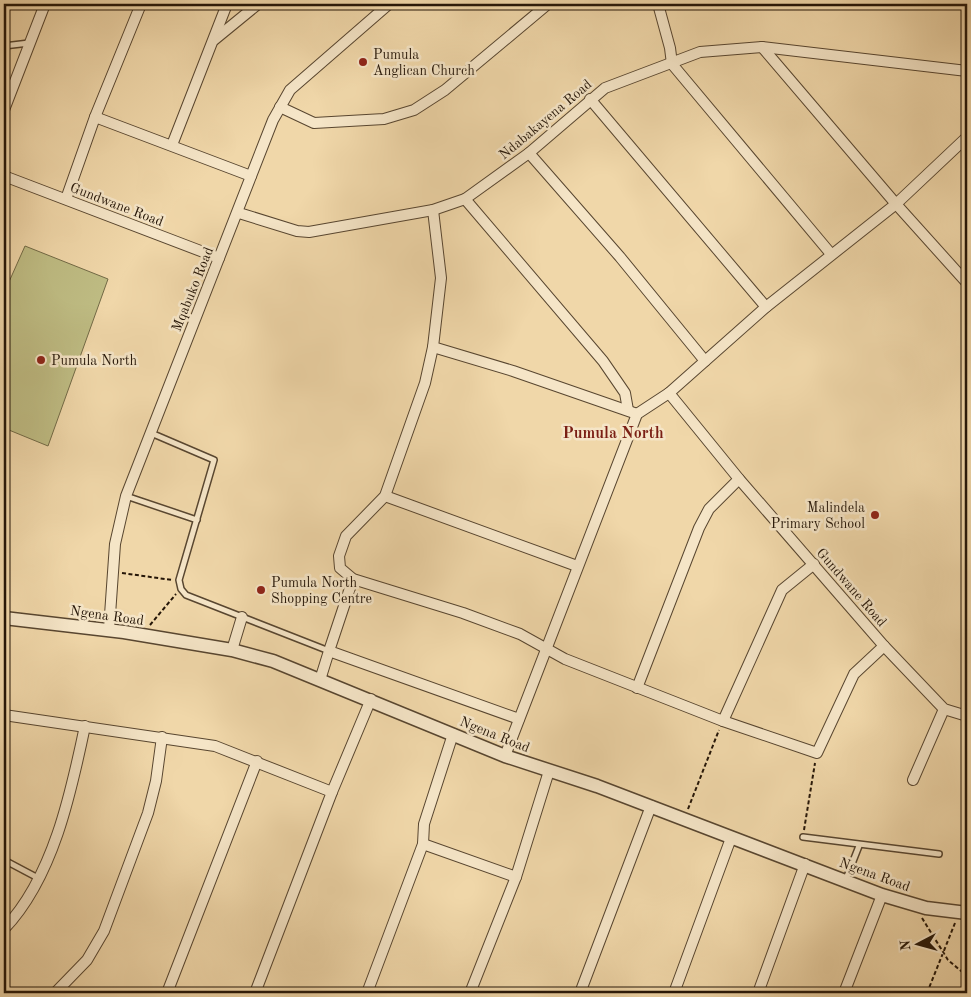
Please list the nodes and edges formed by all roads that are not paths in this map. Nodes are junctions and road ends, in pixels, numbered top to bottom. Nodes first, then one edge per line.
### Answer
1 (45, 4) edge
2 (141, 4) edge
3 (227, 4) edge
4 (258, 4) edge
5 (389, 4) edge
6 (548, 4) edge
7 (658, 4) edge
8 (213, 41) junction
9 (29, 43) junction
10 (4, 46) edge
11 (762, 48) junction
12 (672, 64) junction
13 (967, 71) edge
14 (590, 98) junction
15 (280, 107) junction
16 (4, 110) edge
17 (95, 117) junction
18 (967, 137) edge
19 (172, 145) junction
20 (529, 153) junction
21 (4, 176) edge
22 (251, 176) junction
23 (66, 199) junction
24 (465, 199) junction
25 (896, 204) junction
26 (433, 210) junction
27 (239, 213) junction
28 (831, 254) junction
29 (219, 258) junction
30 (965, 276) edge
31 (766, 307) junction
32 (433, 347) junction
33 (705, 361) junction
34 (669, 393) junction
35 (633, 412) junction
36 (150, 433) junction
37 (739, 479) junction
38 (126, 496) junction
39 (385, 496) junction
40 (197, 520) junction
41 (814, 564) junction
42 (577, 566) junction
43 (353, 579) junction
44 (242, 617) junction
45 (4, 618) edge
46 (109, 629) junction
47 (884, 646) junction
48 (547, 648) junction
49 (232, 650) junction
50 (329, 650) junction
51 (320, 680) junction
52 (636, 688) junction
53 (371, 699) junction
54 (944, 708) junction
55 (4, 715) edge
56 (967, 716) edge
57 (519, 719) junction
58 (723, 721) junction
59 (85, 726) junction
60 (453, 734) junction
61 (162, 737) junction
62 (505, 756) junction
63 (257, 761) junction
64 (549, 771) junction
65 (913, 780) dead end
66 (332, 792) junction
67 (651, 806) junction
68 (731, 838) junction
69 (803, 838) road end
70 (423, 844) junction
71 (859, 846) junction
72 (939, 854) dead end
73 (4, 860) edge
74 (805, 864) junction
75 (516, 877) junction
76 (38, 878) junction
77 (846, 879) junction
78 (882, 895) junction
79 (963, 913) edge
80 (4, 929) edge
81 (55, 993) edge
82 (169, 993) edge
83 (255, 993) edge
84 (367, 993) edge
85 (470, 993) edge
86 (580, 993) edge
87 (674, 993) edge
88 (758, 993) edge
89 (844, 993) edge

1 - 9 street
2 - 17 street
3 - 8 street
4 - 8 street
5 - 15 street, Mqabuko Road
6 - 15 street
7 - 12 street
8 - 19 street
9 - 10 lane
9 - 16 street
11 - 12 street, Ndabakayena Road
11 - 13 street, Ndabakayena Road
11 - 25 street
12 - 14 street, Ndabakayena Road
12 - 28 street
14 - 20 street, Ndabakayena Road
14 - 31 street
15 - 22 street, Mqabuko Road
17 - 19 street
17 - 23 street
18 - 25 street
19 - 22 street
20 - 24 street, Ndabakayena Road
20 - 33 street
21 - 23 street, Gundwane Road
22 - 27 street, Mqabuko Road
23 - 29 street, Gundwane Road
24 - 26 street, Ndabakayena Road
24 - 35 street
25 - 28 street
25 - 30 street
26 - 27 street, Ndabakayena Road
26 - 32 street
27 - 29 street, Mqabuko Road
28 - 31 street
29 - 36 street, Mqabuko Road
31 - 33 street
32 - 35 street
32 - 39 street
33 - 34 street
34 - 35 street
34 - 37 street, Gundwane Road
35 - 42 street
36 - 38 street, Mqabuko Road
36 - 40 lane
37 - 41 street, Gundwane Road
37 - 52 street
38 - 40 lane
38 - 46 street, Mqabuko Road
39 - 42 street
39 - 43 street
40 - 44 lane
41 - 47 street, Gundwane Road
41 - 58 street
42 - 48 street
43 - 48 street
43 - 50 street
44 - 49 street
44 - 50 lane
45 - 46 street, Ngena Road
46 - 49 street, Ngena Road
47 - 54 street, Gundwane Road
47 - 58 street
48 - 52 street
48 - 57 street
49 - 51 street, Ngena Road
50 - 51 street
50 - 57 street
51 - 53 street, Ngena Road
52 - 58 street
53 - 60 street, Ngena Road
53 - 66 street
54 - 56 street, Gundwane Road
54 - 65 street
55 - 59 street
57 - 62 street
59 - 61 street
59 - 76 street
60 - 62 street, Ngena Road
60 - 70 street
61 - 63 street
61 - 81 street
62 - 64 street, Ngena Road
63 - 66 street
63 - 82 street
64 - 67 street, Ngena Road
64 - 75 street
66 - 83 street
67 - 68 street, Ngena Road
67 - 86 street
68 - 74 street, Ngena Road
68 - 87 street
69 - 71 lane
70 - 75 street
70 - 84 street
71 - 72 lane
71 - 77 lane
73 - 76 lane
74 - 77 street, Ngena Road
74 - 88 street
75 - 85 street
76 - 80 street
77 - 78 street, Ngena Road
78 - 79 street, Ngena Road
78 - 89 street

